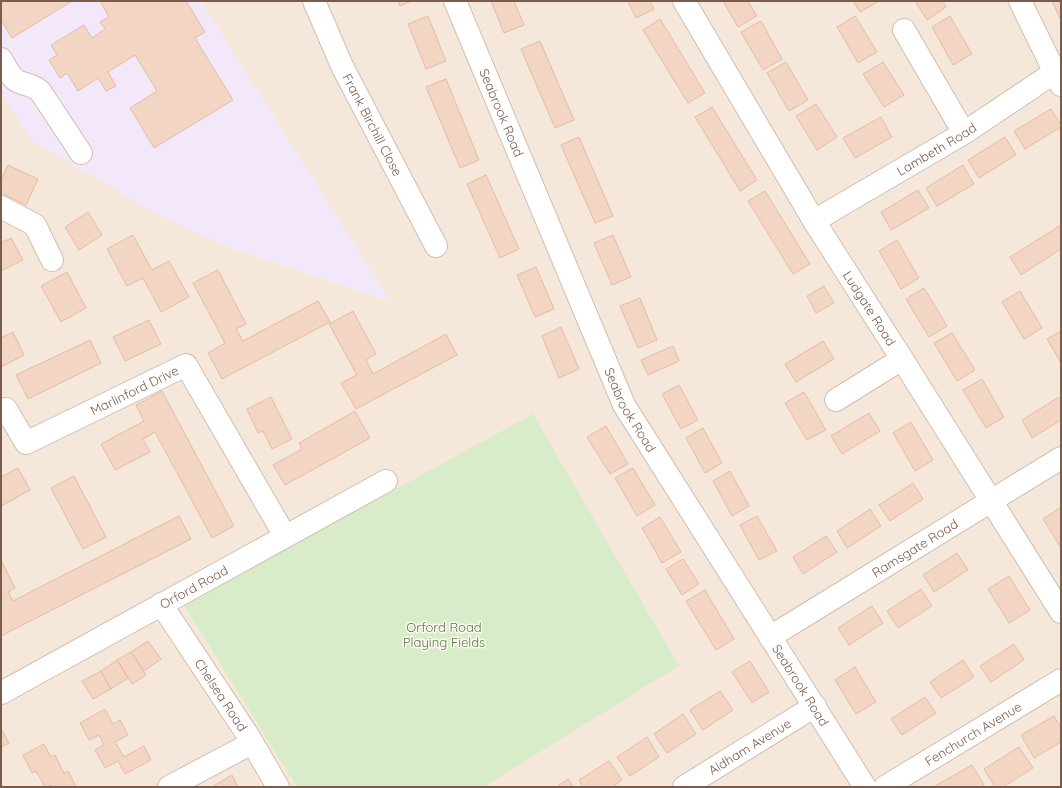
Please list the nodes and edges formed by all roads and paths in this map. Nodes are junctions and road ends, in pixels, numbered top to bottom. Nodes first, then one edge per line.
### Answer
1 (314, 1) edge
2 (455, 1) edge
3 (684, 1) edge
4 (1020, 1) edge
5 (904, 30) dead end
6 (1, 59) edge
7 (1058, 78) edge
8 (964, 133) junction
9 (80, 153) dead end
10 (1, 207) edge
11 (814, 221) junction
12 (436, 246) dead end
13 (52, 260) dead end
14 (902, 359) junction
15 (836, 400) dead end
16 (6, 409) dead end
17 (1061, 458) edge
18 (386, 481) dead end
19 (991, 502) junction
20 (286, 536) junction
21 (161, 604) junction
22 (1061, 612) edge
23 (770, 637) junction
24 (1061, 680) edge
25 (1, 693) edge
26 (815, 706) junction
27 (252, 743) junction
28 (169, 787) edge
29 (278, 787) edge
30 (684, 787) edge
31 (864, 787) edge
32 (885, 787) edge

1 - 12 street, Frank Birchill Close
2 - 23 street, Seabrook Road
3 - 11 street, Ludgate Road
4 - 7 street
5 - 8 street
6 - 9 street
7 - 8 street, Lambeth Road
8 - 11 street, Lambeth Road
10 - 13 street
11 - 14 street, Ludgate Road
14 - 15 street
14 - 19 street, Ludgate Road
16 - 20 street, Marlinford Drive
17 - 19 street, Ramsgate Road
18 - 20 street, Orford Road
19 - 22 street, Ludgate Road
19 - 23 street, Ramsgate Road
20 - 21 street, Orford Road
21 - 25 street, Orford Road
21 - 27 street, Chelsea Road
23 - 26 street, Seabrook Road
24 - 32 street, Fenchurch Avenue
26 - 30 street, Aldham Avenue
26 - 31 street, Seabrook Road
27 - 28 street
27 - 29 street, Chelsea Road

